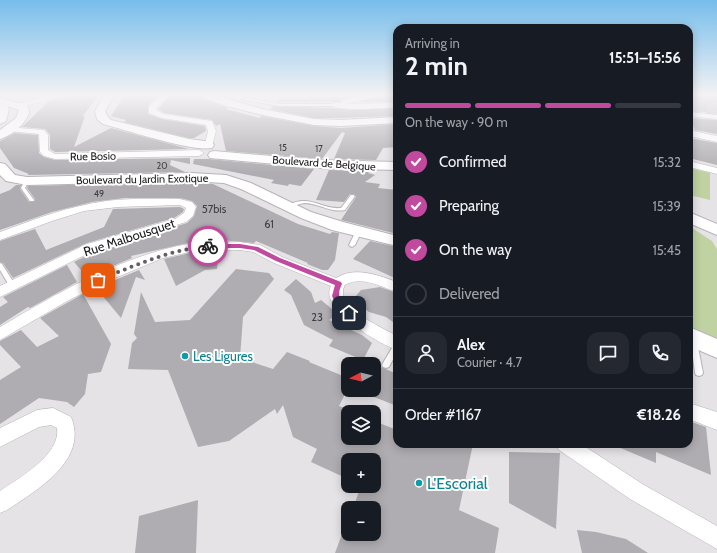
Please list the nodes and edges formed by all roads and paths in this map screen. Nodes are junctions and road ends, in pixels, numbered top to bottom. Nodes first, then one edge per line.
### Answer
1 (107, 122) edge
2 (201, 122) edge
3 (313, 122) edge
4 (364, 122) edge
5 (2, 123) edge
6 (693, 132) edge
7 (717, 139) edge
8 (206, 148) junction
9 (693, 165) edge
10 (393, 166) edge
11 (0, 167) edge
12 (717, 171) edge
13 (27, 181) junction
14 (353, 196) dead end
15 (32, 200) dead end
16 (287, 207) junction
17 (693, 218) edge
18 (717, 218) edge
19 (693, 219) edge
20 (717, 230) edge
21 (360, 231) junction
22 (0, 236) edge
23 (393, 240) edge
24 (352, 245) dead end
25 (0, 265) edge
26 (339, 284) junction
27 (12, 285) junction
28 (393, 286) edge
29 (0, 292) edge
30 (0, 334) edge
31 (693, 338) edge
32 (393, 342) edge
33 (693, 346) edge
34 (717, 349) edge
35 (393, 352) edge
36 (386, 365) dead end
37 (699, 373) dead end
38 (693, 412) edge
39 (717, 421) edge
40 (0, 438) edge
41 (571, 448) edge
42 (0, 503) edge
43 (717, 538) edge

1 - 8 main road, Boulevard de Belgique
2 - 8 street
3 - 4 main road
5 - 8 street, Rue Bosio
6 - 7 street
8 - 10 main road, Boulevard de Belgique
9 - 12 street
11 - 13 main road, Boulevard du Jardin Exotique
13 - 15 lane
13 - 16 main road, Boulevard du Jardin Exotique
14 - 16 lane
16 - 21 main road, Boulevard du Jardin Exotique
17 - 18 main road
19 - 20 main road
21 - 23 main road, Boulevard du Jardin Exotique
21 - 24 lane
22 - 27 street, Rue Malbousquet
25 - 27 lane
26 - 28 street
26 - 30 street
26 - 32 street
27 - 29 street
31 - 34 main road
33 - 37 lane
35 - 36 lane
38 - 39 street
40 - 42 street
41 - 43 street

